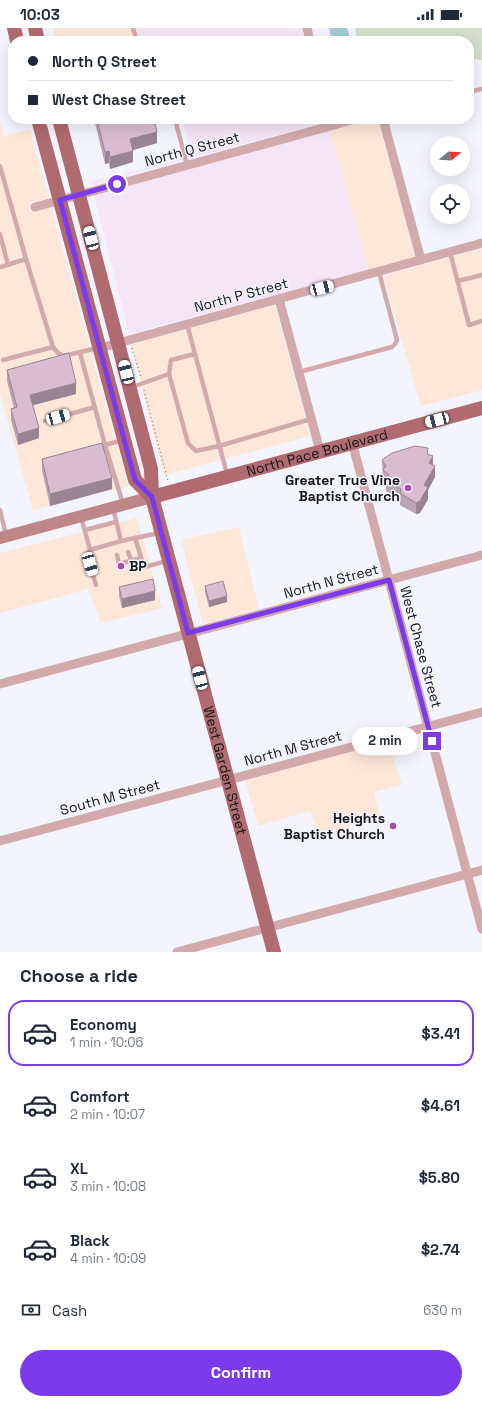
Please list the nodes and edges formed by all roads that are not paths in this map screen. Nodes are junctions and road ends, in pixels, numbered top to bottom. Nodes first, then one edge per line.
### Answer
1 (39, 124) edge
2 (60, 124) edge
3 (176, 124) edge
4 (325, 124) edge
5 (384, 124) edge
6 (187, 165) junction
7 (0, 166) edge
8 (79, 194) junction
9 (60, 200) junction
10 (34, 207) dead end
11 (0, 234) edge
12 (482, 244) edge
13 (450, 252) junction
14 (26, 260) junction
15 (421, 260) junction
16 (8, 264) junction
17 (0, 267) edge
18 (379, 272) junction
19 (482, 275) edge
20 (458, 281) junction
21 (279, 300) junction
22 (482, 321) edge
23 (187, 324) junction
24 (118, 342) junction
25 (53, 347) junction
26 (100, 348) junction
27 (80, 353) junction
28 (195, 354) junction
29 (3, 360) dead end
30 (298, 372) junction
31 (169, 374) junction
32 (130, 388) junction
33 (95, 407) junction
34 (482, 408) edge
35 (311, 419) junction
36 (45, 421) dead end
37 (124, 440) junction
38 (352, 442) junction
39 (105, 445) junction
40 (219, 446) junction
41 (91, 449) edge
42 (320, 451) junction
43 (227, 476) junction
44 (152, 497) junction
45 (118, 506) junction
46 (0, 510) edge
47 (81, 516) junction
48 (116, 522) junction
49 (85, 530) junction
50 (161, 533) junction
51 (3, 537) edge
52 (135, 538) junction
53 (124, 542) junction
54 (90, 550) junction
55 (128, 552) dead end
56 (117, 555) dead end
57 (482, 556) edge
58 (141, 558) junction
59 (131, 560) junction
60 (168, 561) junction
61 (389, 580) junction
62 (96, 585) dead end
63 (188, 633) junction
64 (0, 684) edge
65 (482, 712) edge
66 (428, 726) junction
67 (227, 780) junction
68 (0, 841) edge
69 (482, 870) edge
70 (468, 874) junction
71 (267, 928) junction
72 (482, 929) edge
73 (177, 952) edge
74 (274, 952) edge

1 - 9 main road
2 - 8 main road, West Garden Street
3 - 6 lane
4 - 6 street, North Q Street
5 - 15 street
6 - 8 street, North Q Street
7 - 14 lane
8 - 9 street, North Q Street
8 - 24 main road, West Garden Street
9 - 10 street, North Q Street
9 - 26 main road
11 - 16 lane
12 - 13 street, North P Street
13 - 15 street, North P Street
13 - 20 lane
14 - 16 lane
14 - 25 lane
15 - 18 street, North P Street
16 - 17 lane
18 - 21 street, North P Street
18 - 30 lane
19 - 20 lane
20 - 22 lane
21 - 23 street, North P Street
21 - 30 street
23 - 24 street, North P Street
23 - 28 lane
24 - 26 street, North P Street
24 - 32 main road, West Garden Street
25 - 27 lane
25 - 29 lane
26 - 27 lane
26 - 37 main road
27 - 33 lane
28 - 31 lane
28 - 40 lane
30 - 35 street
31 - 32 lane
31 - 40 lane
32 - 44 main road, West Garden Street
33 - 36 lane
33 - 39 lane
34 - 38 main road, North Pace Boulevard
35 - 40 lane
35 - 42 street
37 - 39 lane
37 - 44 main road
38 - 42 main road, North Pace Boulevard
38 - 61 street, West Chase Street
39 - 41 lane
39 - 45 lane
40 - 43 lane
42 - 43 main road, North Pace Boulevard
43 - 44 main road, North Pace Boulevard
44 - 45 main road
44 - 50 main road, West Garden Street
45 - 47 main road
45 - 48 lane
46 - 51 lane
47 - 49 lane
47 - 51 main road
48 - 49 lane
48 - 53 lane
49 - 54 lane
50 - 52 lane
50 - 60 main road, West Garden Street
52 - 53 lane
52 - 58 lane
53 - 54 lane
54 - 62 lane
55 - 59 lane
56 - 59 lane
57 - 61 street, North N Street
58 - 59 lane
58 - 60 lane
60 - 63 main road, West Garden Street
61 - 63 street, North N Street
61 - 66 street, West Chase Street
63 - 64 street, North N Street
63 - 67 main road, West Garden Street
65 - 66 street, North M Street
66 - 67 street, North M Street
66 - 70 street, West Chase Street
67 - 68 street, South M Street
67 - 71 main road, West Garden Street
69 - 70 street
70 - 71 street
70 - 72 street, West Chase Street
71 - 73 street
71 - 74 main road, West Garden Street

